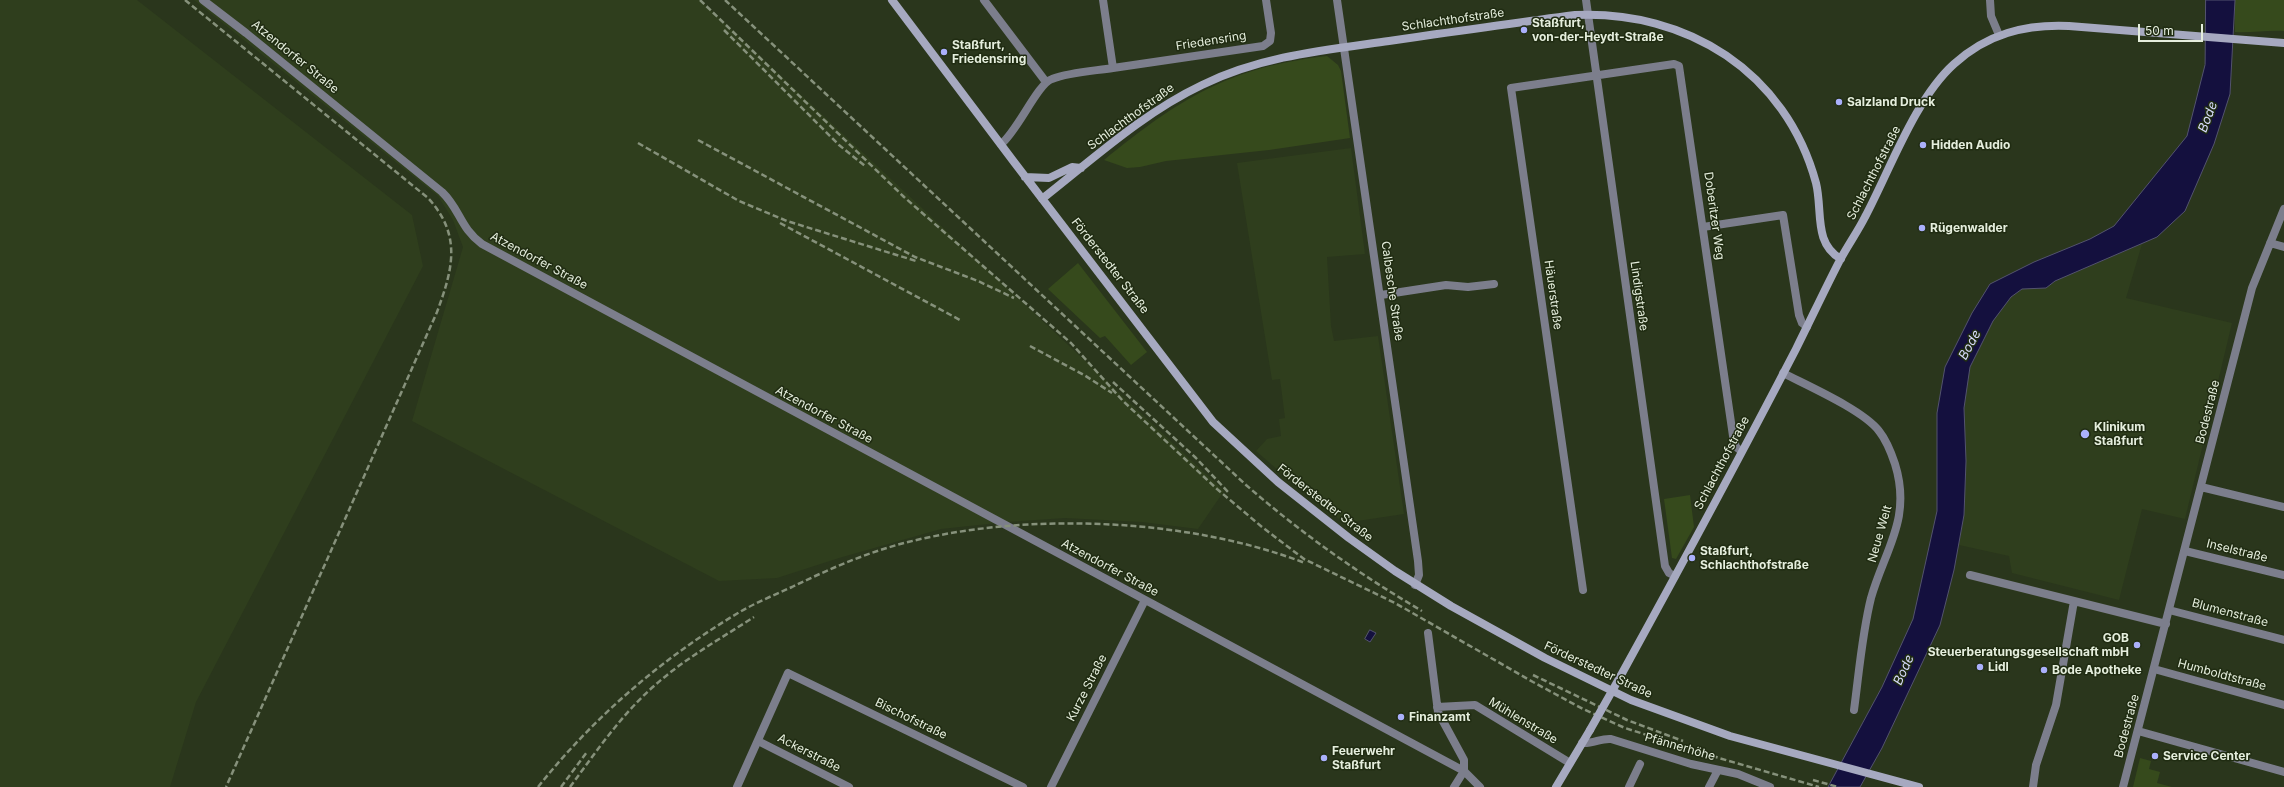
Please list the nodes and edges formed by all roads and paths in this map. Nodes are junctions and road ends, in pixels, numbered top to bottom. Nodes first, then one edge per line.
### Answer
1 (203, 0) edge
2 (892, 0) edge
3 (984, 0) edge
4 (1104, 0) edge
5 (1266, 0) edge
6 (1337, 0) edge
7 (1586, 0) edge
8 (1990, 0) edge
9 (1588, 14) junction
10 (1999, 36) junction
11 (2284, 43) edge
12 (1345, 47) junction
13 (1113, 68) junction
14 (1596, 75) junction
15 (1046, 82) junction
16 (1000, 144) junction
17 (1081, 168) junction
18 (1025, 177) junction
19 (1042, 199) junction
20 (2284, 209) edge
21 (1704, 227) junction
22 (2270, 243) junction
23 (2284, 247) edge
24 (1841, 259) junction
25 (1494, 284) dead end
26 (1381, 295) junction
27 (1807, 327) junction
28 (1783, 373) junction
29 (1741, 451) junction
30 (2201, 487) junction
31 (2284, 507) edge
32 (2185, 550) junction
33 (1970, 575) dead end
34 (2284, 575) edge
35 (1675, 576) junction
36 (1415, 585) junction
37 (1583, 590) dead end
38 (1145, 600) junction
39 (2074, 601) junction
40 (2169, 610) junction
41 (2166, 624) junction
42 (1428, 633) dead end
43 (2284, 640) edge
44 (2154, 669) junction
45 (2284, 705) edge
46 (1437, 707) junction
47 (1854, 710) dead end
48 (2138, 731) junction
49 (758, 741) junction
50 (1582, 743) junction
51 (1570, 763) junction
52 (1640, 764) dead end
53 (1718, 770) junction
54 (1464, 771) junction
55 (2284, 772) edge
56 (737, 787) edge
57 (849, 787) edge
58 (1023, 787) edge
59 (1051, 787) edge
60 (1454, 787) edge
61 (1480, 787) edge
62 (1556, 787) edge
63 (1629, 787) edge
64 (1709, 787) edge
65 (1770, 787) edge
66 (1919, 787) edge
67 (2033, 787) edge
68 (2123, 787) edge

1 - 38 street, Atzendorfer Straße
2 - 16 street, Förderstedter Straße
3 - 15 street
4 - 13 street
5 - 13 street, Friedensring
6 - 12 street, Calbesche Straße
7 - 9 street, Lindigstraße
8 - 10 street
9 - 12 street, Schlachthofstraße
9 - 14 street, Lindigstraße
9 - 24 street, Schlachthofstraße
10 - 11 street, Schlachthofstraße
10 - 24 street, Schlachthofstraße
12 - 17 street, Schlachthofstraße
12 - 26 street, Calbesche Straße
13 - 15 street, Friedensring
14 - 21 street, Doberitzer Weg
14 - 35 street, Lindigstraße
14 - 37 street, Häuerstraße
15 - 16 street
16 - 18 street, Förderstedter Straße
17 - 18 street, Schlachthofstraße
17 - 19 street, Schlachthofstraße
18 - 19 street, Förderstedter Straße
19 - 36 street, Förderstedter Straße
20 - 22 street, Bodestraße
21 - 27 street
21 - 29 street, Doberitzer Weg
22 - 23 street
22 - 30 street, Bodestraße
24 - 27 street, Schlachthofstraße
25 - 26 street
26 - 36 street, Calbesche Straße
27 - 28 street, Schlachthofstraße
28 - 29 street, Schlachthofstraße
28 - 47 street, Neue Welt
29 - 35 street, Schlachthofstraße
30 - 31 street
30 - 32 street, Bodestraße
32 - 34 street, Inselstraße
32 - 40 street, Bodestraße
33 - 39 street
35 - 50 street, Schlachthofstraße, bridge
36 - 66 street, Förderstedter Straße
38 - 54 street, Atzendorfer Straße
38 - 59 street, Kurze Straße
39 - 41 street
39 - 67 street
40 - 41 street, Bodestraße
40 - 43 street, Blumenstraße
41 - 44 street, Bodestraße
42 - 46 street
44 - 45 street, Humboldtstraße
44 - 48 street, Bodestraße
46 - 51 street, Mühlenstraße
46 - 54 street
48 - 55 street
48 - 68 street, Bodestraße
49 - 56 street
49 - 57 street, Ackerstraße
49 - 58 street, Bischofstraße
50 - 51 street
50 - 53 street, Pfännerhöhe
51 - 62 street
52 - 63 street
53 - 64 street
53 - 65 street, Pfännerhöhe
54 - 60 street
54 - 61 street, Atzendorfer Straße

